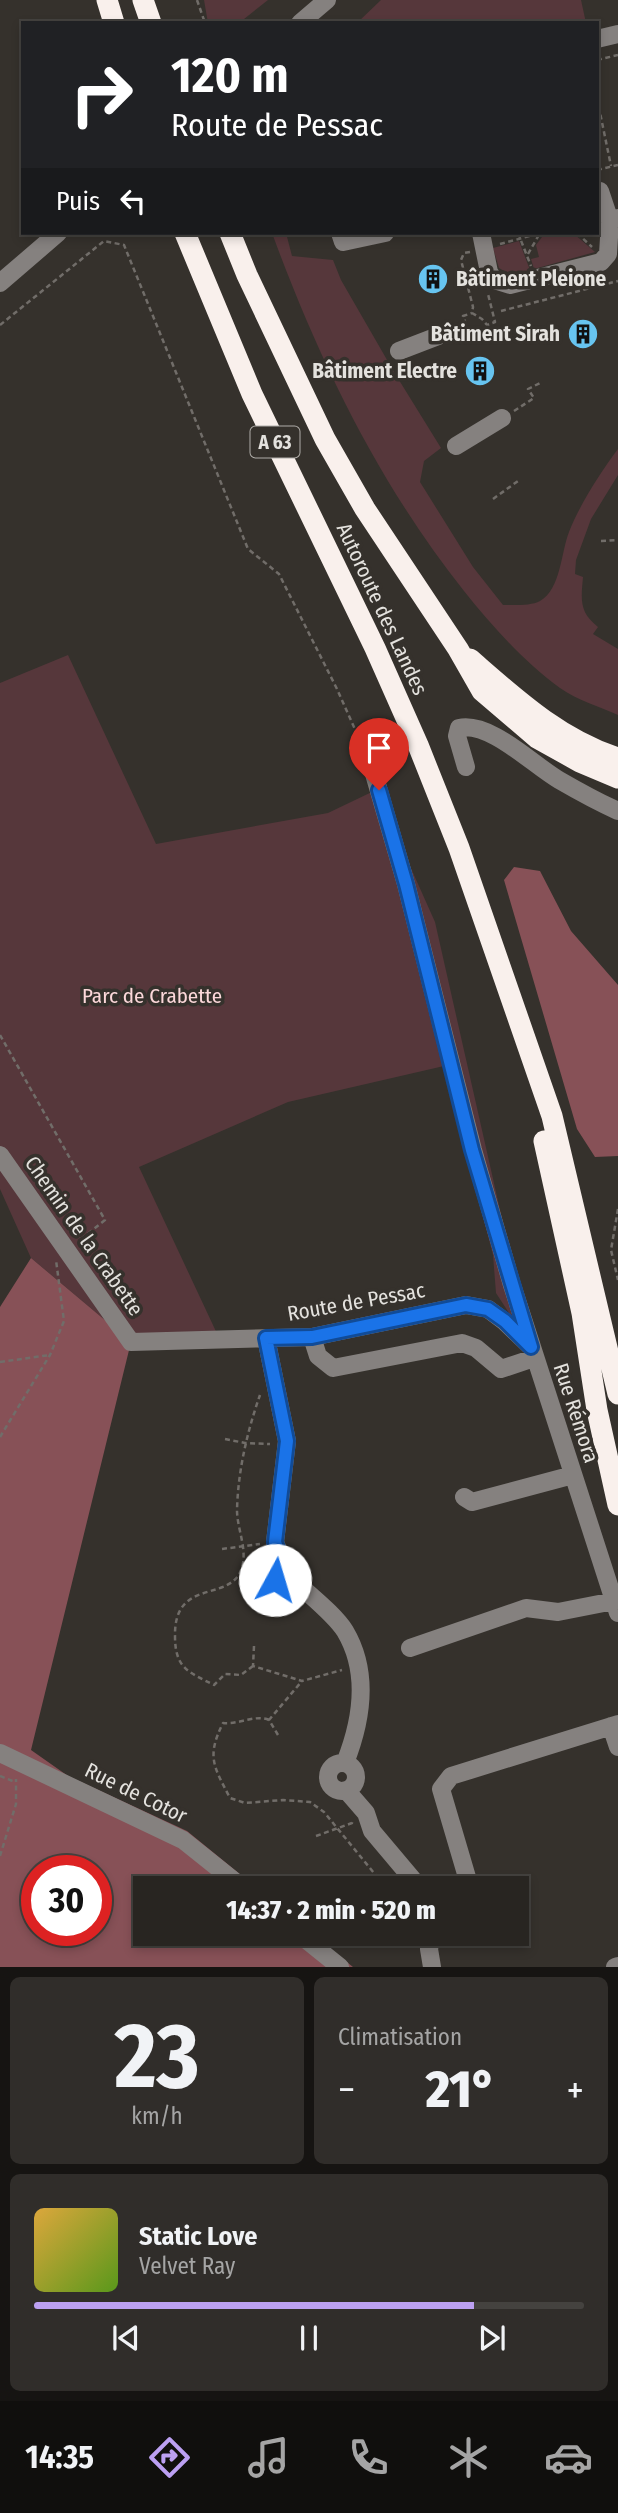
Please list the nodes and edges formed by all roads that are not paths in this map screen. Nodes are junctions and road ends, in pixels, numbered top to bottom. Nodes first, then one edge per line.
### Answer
1 (107, 0) edge
2 (143, 0) edge
3 (327, 0) edge
4 (113, 21) edge
5 (150, 21) edge
6 (302, 21) edge
7 (618, 34) edge
8 (599, 39) edge
9 (618, 186) edge
10 (599, 191) edge
11 (599, 193) edge
12 (614, 220) edge
13 (56, 235) edge
14 (186, 235) edge
15 (231, 235) edge
16 (364, 235) edge
17 (342, 237) edge
18 (482, 241) edge
19 (0, 283) edge
20 (438, 336) road end
21 (399, 351) dead end
22 (502, 418) road end
23 (456, 446) dead end
24 (458, 649) junction
25 (618, 758) edge
26 (372, 767) road end
27 (466, 767) dead end
28 (618, 778) edge
29 (618, 811) edge
30 (516, 1013) junction
31 (0, 1155) edge
32 (312, 1337) junction
33 (266, 1338) junction
34 (131, 1342) joint
35 (533, 1353) junction
36 (618, 1394) edge
37 (573, 1475) junction
38 (464, 1497) dead end
39 (618, 1505) edge
40 (616, 1607) edge
41 (410, 1648) dead end
42 (614, 1725) edge
43 (618, 1747) edge
44 (0, 1753) edge
45 (228, 1876) edge
46 (410, 1876) edge
47 (467, 1876) edge
48 (314, 1946) edge
49 (430, 1946) edge
50 (340, 1967) edge
51 (432, 1967) edge

1 - 4 highway
2 - 5 highway
3 - 6 street
7 - 8 street
9 - 10 street
11 - 12 street
12 - 18 street
13 - 19 street
14 - 30 highway, Autoroute des Landes / A 63
15 - 24 highway, Autoroute des Landes / A 63
16 - 17 street
20 - 21 street
22 - 23 street
24 - 25 highway
24 - 28 highway
26 - 35 street, Rue Rémora
27 - 29 street
30 - 36 highway
30 - 39 highway
31 - 34 street, Chemin de la Crabette
32 - 33 street, Route de Pessac
32 - 35 street, Route de Pessac
32 - 35 street
33 - 34 street, Route de Pessac
33 - 46 street
35 - 37 street, Rue Rémora
37 - 38 street
37 - 40 street, Rue Rémora
40 - 41 street
42 - 43 street
42 - 47 street
44 - 45 street, Rue de Cotor
48 - 50 street
49 - 51 street

